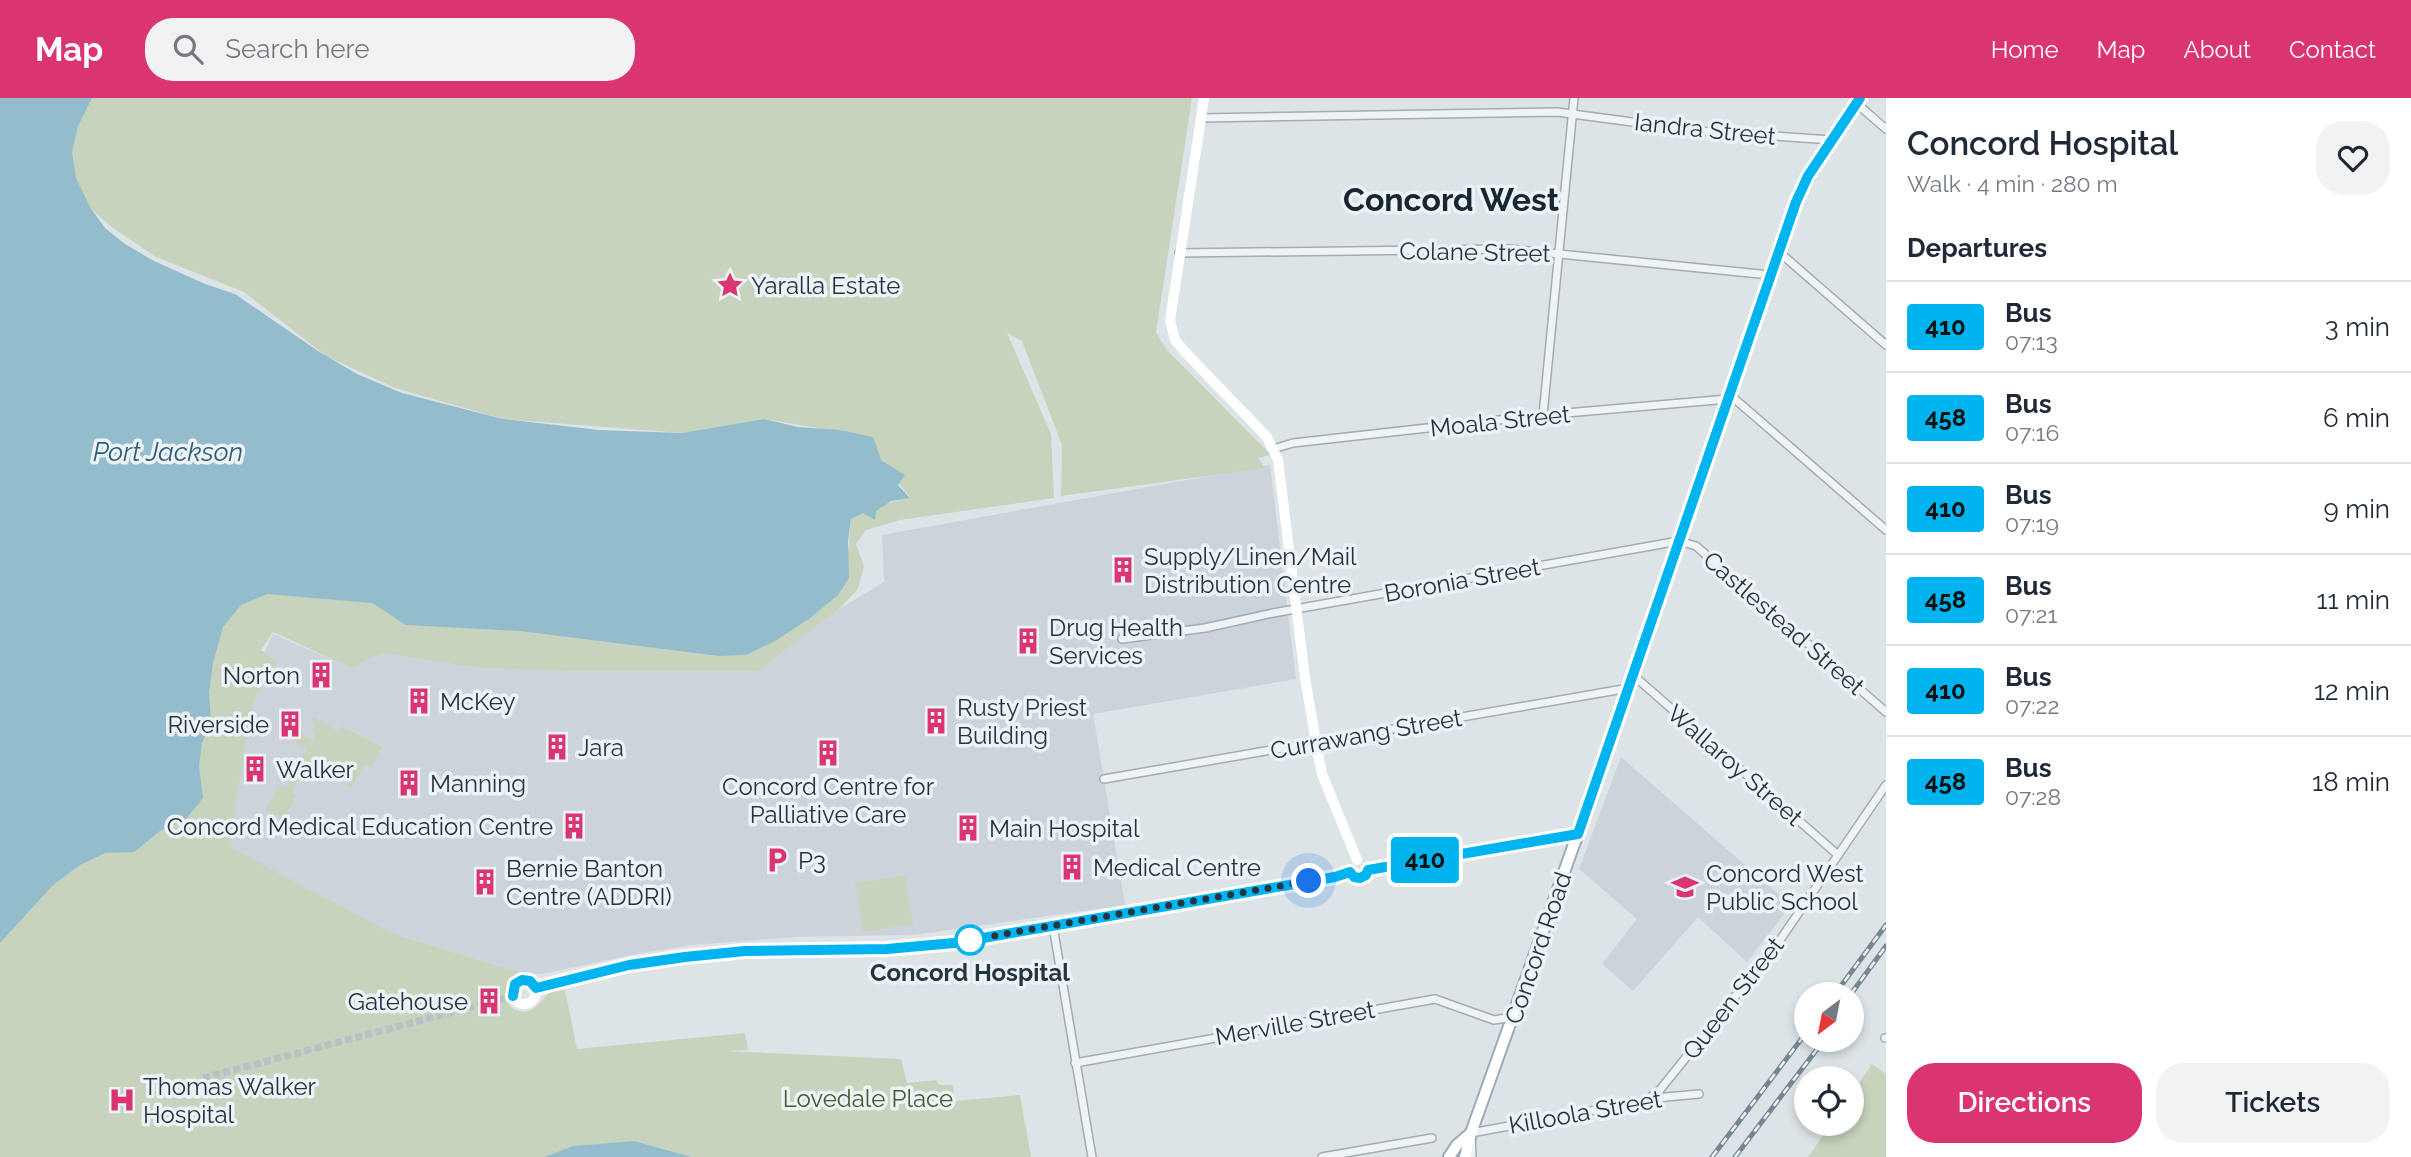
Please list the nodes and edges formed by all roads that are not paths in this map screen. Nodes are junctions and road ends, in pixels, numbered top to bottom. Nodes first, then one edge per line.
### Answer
1 (1204, 98) edge
2 (1574, 98) edge
3 (1858, 101) edge
4 (1573, 114) junction
5 (1200, 118) junction
6 (1886, 129) edge
7 (1831, 140) junction
8 (1778, 251) junction
9 (1179, 253) junction
10 (1558, 253) junction
11 (1770, 275) junction
12 (1886, 345) edge
13 (1729, 397) junction
14 (1543, 415) junction
15 (1273, 450) junction
16 (1886, 530) edge
17 (1679, 541) junction
18 (1297, 609) junction
19 (1122, 639) dead end
20 (1633, 676) junction
21 (1629, 688) junction
22 (1886, 712) edge
23 (1316, 744) junction
24 (1104, 779) dead end
25 (1886, 785) edge
26 (1578, 834) junction
27 (1838, 855) junction
28 (1357, 860) junction
29 (1368, 870) junction
30 (1350, 872) junction
31 (1053, 926) junction
32 (536, 988) dead end
33 (1513, 1017) junction
34 (1075, 1063) junction
35 (1699, 1094) dead end
36 (1646, 1101) junction
37 (1471, 1133) junction
38 (1432, 1138) dead end
39 (1327, 1156) edge
40 (1092, 1157) edge
41 (1449, 1157) edge
42 (1465, 1157) edge
43 (1472, 1157) edge

1 - 5 main road
2 - 4 street
3 - 6 street
3 - 7 main road, Concord Road
4 - 5 street, Iandra Street
4 - 7 street, Iandra Street
4 - 10 street
5 - 9 main road
7 - 8 main road, Concord Road
8 - 11 main road, Concord Road
8 - 12 street
9 - 10 street, Colane Street
9 - 15 main road
10 - 11 street, Colane Street
10 - 14 street
11 - 13 main road, Concord Road
13 - 14 street, Moala Street
13 - 16 street
13 - 17 main road, Concord Road
14 - 15 street, Moala Street
15 - 18 main road
17 - 18 street, Boronia Street
17 - 20 main road, Concord Road
17 - 22 street, Castlestead Street
18 - 19 street, Boronia Street
18 - 23 main road
20 - 21 main road, Concord Road
20 - 27 street, Wallaroy Street
21 - 23 street, Currawang Street
21 - 26 main road, Concord Road
23 - 24 street, Currawang Street
23 - 28 main road
25 - 27 street, Queen Street
26 - 29 main road
26 - 33 main road, Concord Road
27 - 36 street, Queen Street
28 - 29 main road
28 - 30 main road
29 - 30 main road
30 - 31 main road
31 - 32 main road
31 - 34 street
33 - 34 street, Merville Street
33 - 37 main road, Concord Road
34 - 40 street
35 - 36 street, Killoola Street
36 - 37 street, Killoola Street
37 - 41 main road, Concord Road
37 - 42 main road, Concord Road
37 - 43 street
38 - 39 street

